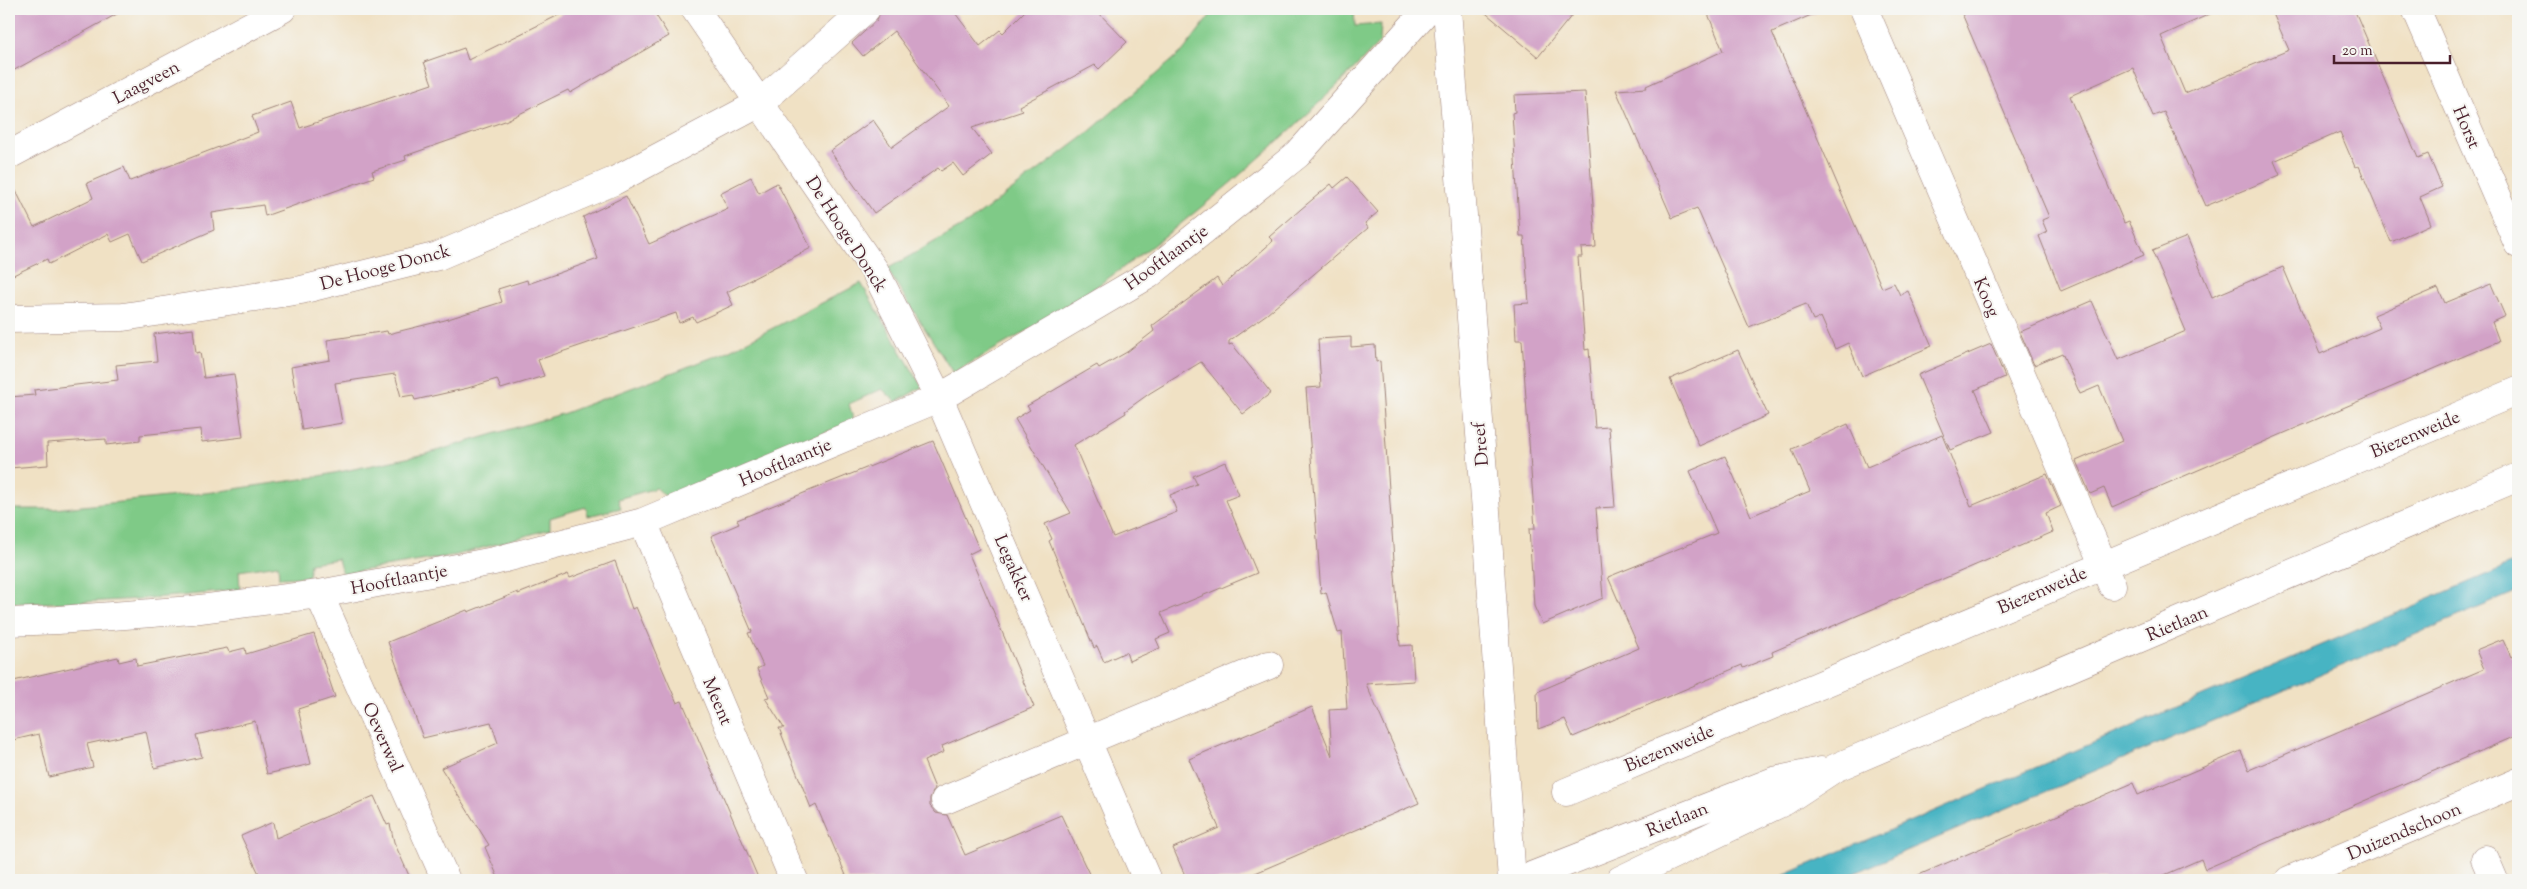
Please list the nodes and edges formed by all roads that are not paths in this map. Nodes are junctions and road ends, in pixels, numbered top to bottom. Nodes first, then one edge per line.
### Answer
1 (282, 9) edge
2 (695, 9) edge
3 (866, 9) edge
4 (1428, 9) edge
5 (1447, 9) edge
6 (1864, 9) edge
7 (2416, 9) edge
8 (760, 103) junction
9 (9, 155) edge
10 (2518, 244) edge
11 (9, 319) edge
12 (2518, 391) edge
13 (939, 398) junction
14 (2518, 477) edge
15 (643, 522) junction
16 (2107, 575) junction
17 (319, 594) junction
18 (9, 622) edge
19 (1269, 664) dead end
20 (1088, 739) junction
21 (1835, 768) junction
22 (2518, 782) edge
23 (1566, 792) dead end
24 (945, 800) dead end
25 (446, 880) edge
26 (794, 880) edge
27 (1147, 880) edge
28 (1512, 880) edge
29 (1521, 880) edge
30 (1620, 880) edge
31 (2289, 880) edge

1 - 9 street, Laagveen
2 - 8 street, De Hooge Donck
3 - 8 street, De Hooge Donck
4 - 13 street, Hooftlaantje
5 - 28 street, Dreef
6 - 16 street, Koog
7 - 10 street, Horst
8 - 11 street, De Hooge Donck
8 - 13 street, De Hooge Donck
12 - 16 street, Biezenweide
13 - 15 street, Hooftlaantje
13 - 20 street, Legakker
14 - 21 street, Rietlaan
15 - 17 street, Hooftlaantje
15 - 26 street, Meent
16 - 23 street, Biezenweide
17 - 18 street, Hooftlaantje
17 - 25 street, Oeverwal
19 - 20 street
20 - 24 street
20 - 27 street, Legakker
21 - 29 street, Rietlaan
21 - 30 street, Rietlaan
22 - 31 street, Duizendschoon

